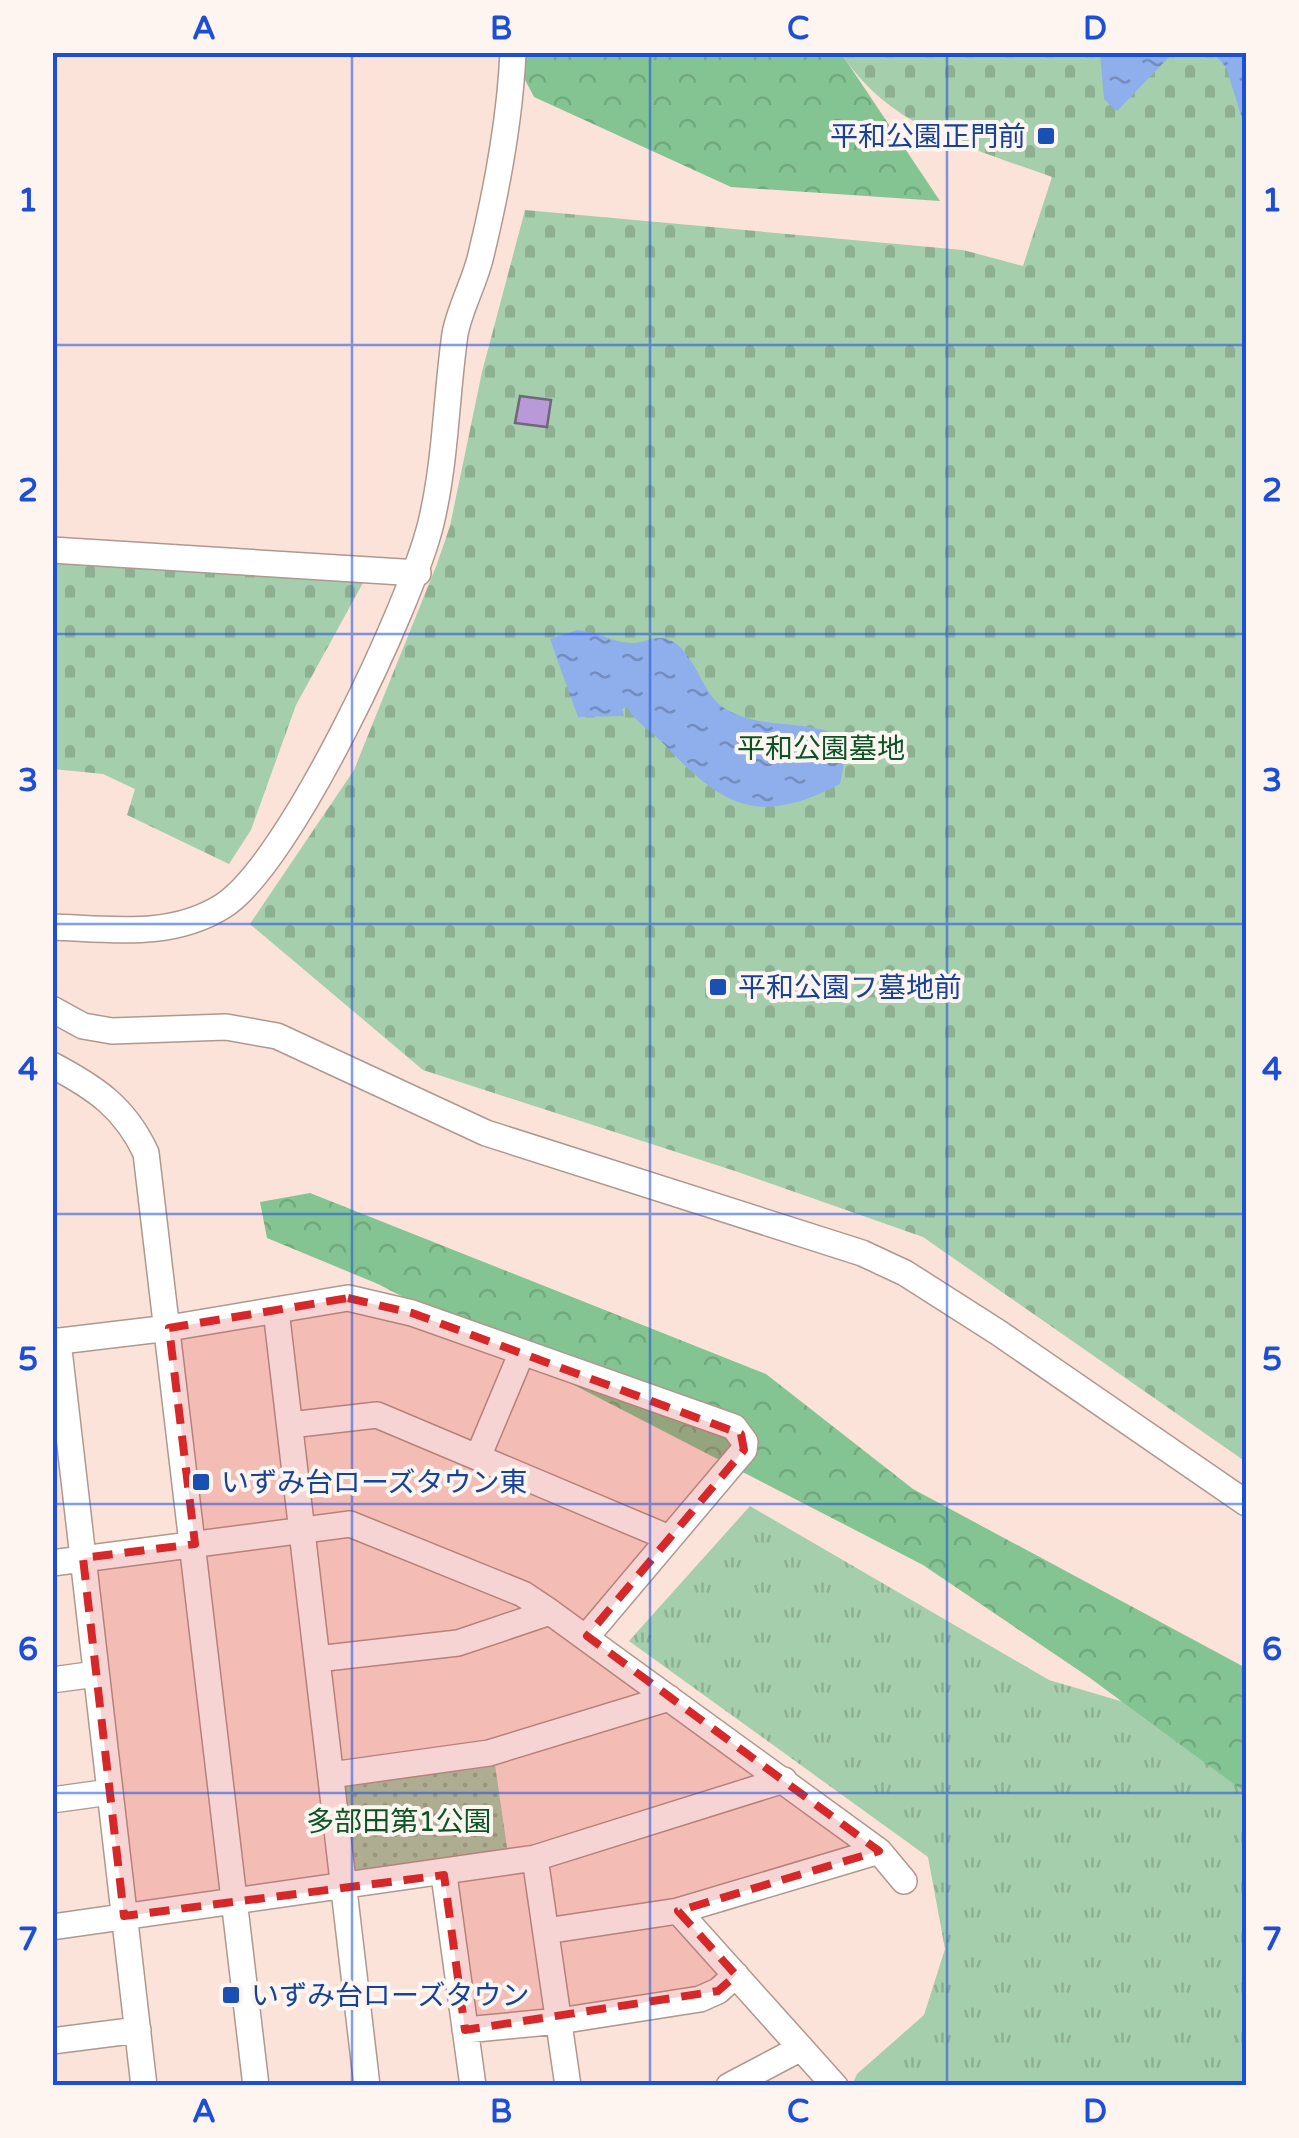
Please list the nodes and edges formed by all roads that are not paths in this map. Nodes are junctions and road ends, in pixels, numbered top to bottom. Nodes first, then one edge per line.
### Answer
1 (513, 52) edge
2 (52, 550) edge
3 (418, 573) junction
4 (52, 927) edge
5 (52, 1010) edge
6 (52, 1065) edge
7 (276, 1310) junction
8 (169, 1328) junction
9 (55, 1341) edge
10 (522, 1352) junction
11 (290, 1426) junction
12 (62, 1452) edge
13 (478, 1457) junction
14 (1246, 1503) edge
15 (302, 1530) junction
16 (669, 1538) junction
17 (195, 1544) junction
18 (83, 1558) junction
19 (52, 1563) edge
20 (550, 1612) junction
21 (587, 1636) junction
22 (317, 1659) junction
23 (96, 1674) junction
24 (52, 1680) edge
25 (669, 1698) junction
26 (331, 1775) junction
27 (784, 1780) junction
28 (110, 1792) junction
29 (52, 1800) edge
30 (879, 1851) junction
31 (536, 1858) junction
32 (444, 1874) junction
33 (904, 1881) dead end
34 (344, 1888) junction
35 (231, 1900) junction
36 (678, 1911) junction
37 (124, 1916) junction
38 (52, 1927) edge
39 (546, 1930) junction
40 (736, 1975) junction
41 (559, 2022) junction
42 (138, 2030) junction
43 (465, 2030) junction
44 (52, 2041) edge
45 (801, 2048) junction
46 (144, 2086) edge
47 (256, 2086) edge
48 (367, 2086) edge
49 (473, 2086) edge
50 (568, 2086) edge
51 (729, 2086) edge
52 (835, 2086) edge

1 - 3 street
2 - 3 street
3 - 4 street
5 - 14 street
6 - 8 street
7 - 8 street
7 - 10 street
7 - 11 street
8 - 9 street
8 - 17 street
9 - 12 street
10 - 13 street
10 - 16 street
11 - 13 street
11 - 15 street
12 - 18 street
13 - 16 street
15 - 17 street
15 - 20 street
15 - 22 street
16 - 21 street
17 - 18 street
17 - 35 street
18 - 19 street
18 - 23 street
20 - 21 street
20 - 22 street
21 - 25 street
22 - 26 street
23 - 24 street
23 - 28 street
25 - 26 street
25 - 27 street
26 - 34 street
27 - 30 street
27 - 31 street
28 - 29 street
28 - 37 street
30 - 33 street
30 - 36 street
31 - 32 street
31 - 39 street
32 - 34 street
32 - 43 street
34 - 35 street
34 - 48 street
35 - 37 street
35 - 47 street
36 - 39 street
36 - 40 street
37 - 38 street
37 - 42 street
39 - 41 street
40 - 41 street
40 - 45 street
41 - 43 street
41 - 50 street
42 - 44 street
42 - 46 street
43 - 49 street
45 - 51 street
45 - 52 street

